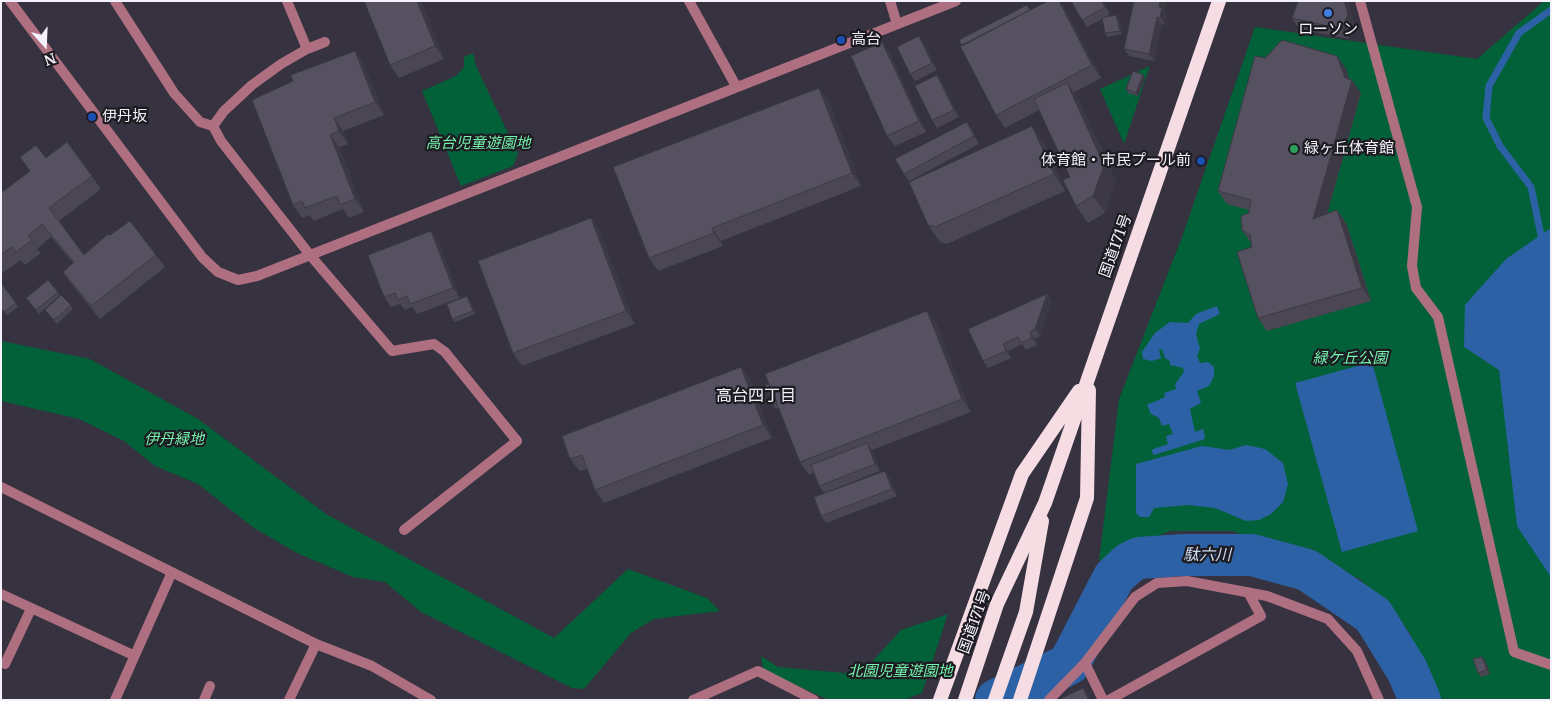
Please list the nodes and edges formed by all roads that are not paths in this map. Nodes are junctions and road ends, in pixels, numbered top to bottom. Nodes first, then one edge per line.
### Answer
1 (10, 1) edge
2 (115, 1) edge
3 (287, 1) edge
4 (689, 1) edge
5 (890, 1) edge
6 (956, 1) edge
7 (1219, 1) edge
8 (1360, 1) edge
9 (897, 24) junction
10 (325, 42) dead end
11 (307, 49) junction
12 (736, 86) junction
13 (213, 126) junction
14 (310, 255) junction
15 (1090, 376) junction
16 (1, 487) edge
17 (1045, 503) junction
18 (404, 530) dead end
19 (172, 572) junction
20 (1248, 592) junction
21 (1, 594) edge
22 (31, 610) junction
23 (316, 644) junction
24 (133, 654) junction
25 (1084, 663) junction
26 (5, 664) dead end
27 (1551, 665) edge
28 (210, 686) dead end
29 (938, 699) edge
30 (115, 700) edge
31 (204, 700) edge
32 (289, 700) edge
33 (431, 700) edge
34 (693, 700) edge
35 (814, 700) edge
36 (965, 700) edge
37 (995, 700) edge
38 (1020, 700) edge
39 (1049, 700) edge
40 (1103, 700) edge
41 (1109, 700) edge
42 (1379, 700) edge

1 - 14 street
2 - 13 street
3 - 11 street
4 - 12 street
5 - 9 street
6 - 9 street
7 - 15 highway, 国道171号
8 - 27 street
9 - 12 street
10 - 11 street
11 - 13 street
12 - 14 street
13 - 14 street
14 - 18 street
15 - 17 highway, 国道171号
15 - 29 highway
15 - 38 highway
16 - 19 street
17 - 36 highway, 国道171号
17 - 37 highway, 国道171号
19 - 23 street
19 - 24 street
20 - 25 street
20 - 41 street
20 - 42 street
21 - 22 street
22 - 24 street
22 - 26 street
23 - 32 street
23 - 33 street
24 - 30 street
25 - 39 street
25 - 40 street
28 - 31 street
34 - 35 street

